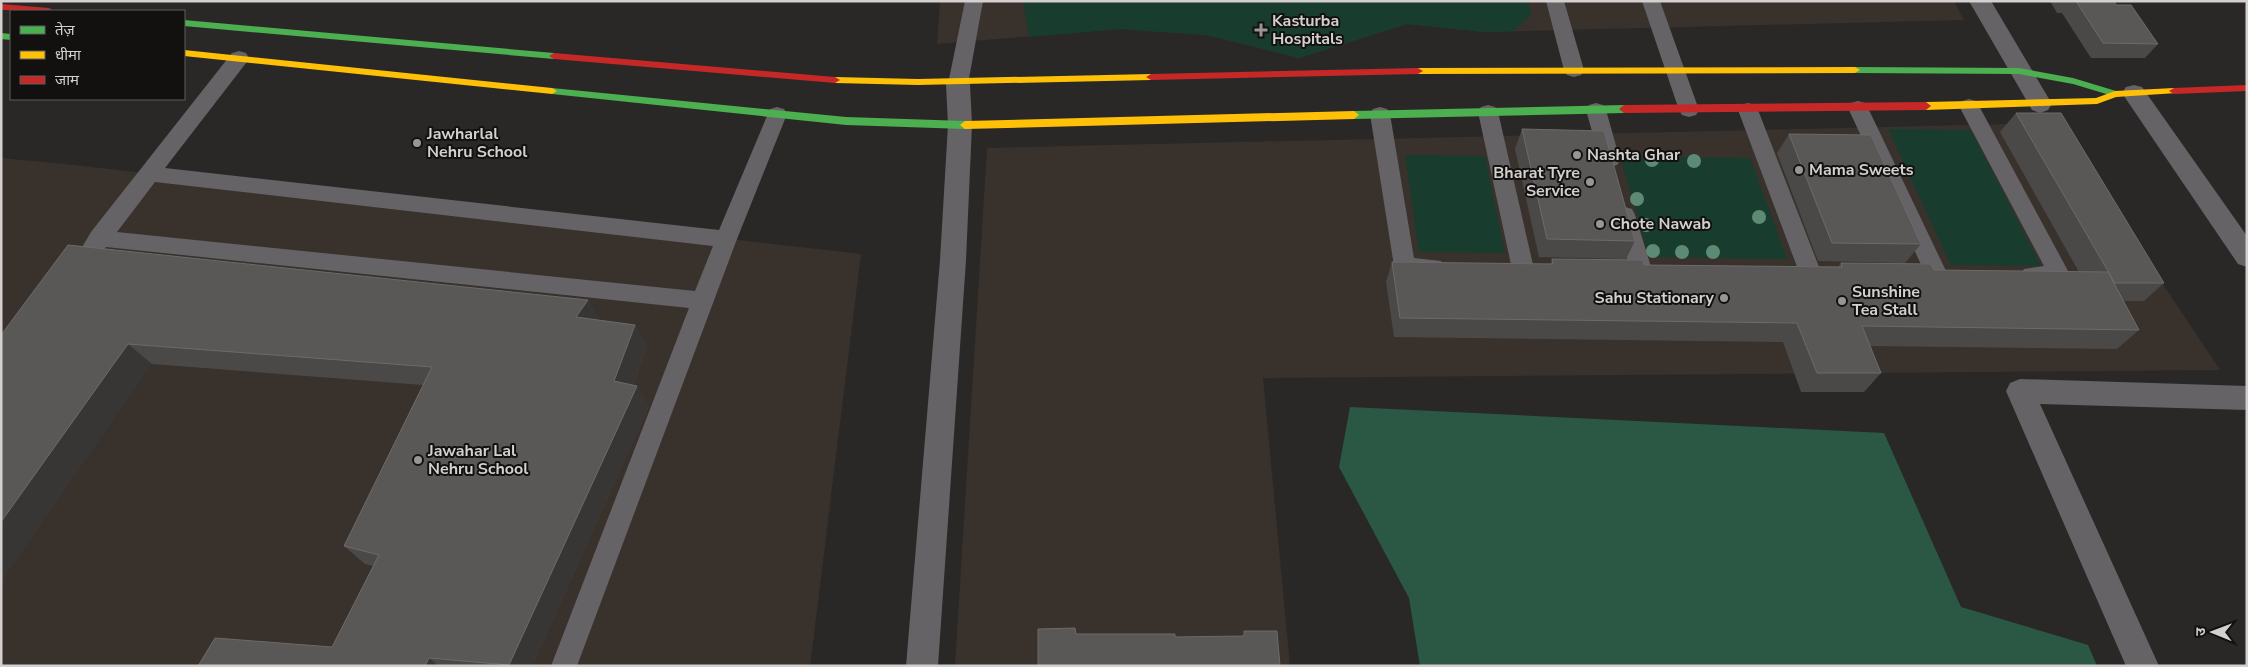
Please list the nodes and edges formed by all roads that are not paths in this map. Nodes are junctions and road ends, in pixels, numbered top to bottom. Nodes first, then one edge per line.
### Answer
1 (974, 1) edge
2 (1555, 1) edge
3 (1651, 1) edge
4 (1980, 1) edge
5 (1, 7) edge
6 (37, 10) edge
7 (185, 23) edge
8 (185, 53) edge
9 (239, 58) junction
10 (1675, 69) junction
11 (1540, 70) junction
12 (1574, 70) junction
13 (2019, 71) junction
14 (958, 84) junction
15 (1544, 86) dead end
16 (2247, 88) edge
17 (2124, 93) junction
18 (2040, 104) junction
19 (1969, 106) junction
20 (1858, 108) junction
21 (1596, 110) junction
22 (1690, 110) junction
23 (1748, 110) junction
24 (1488, 112) junction
25 (777, 114) junction
26 (1380, 114) junction
27 (960, 125) junction
28 (148, 174) junction
29 (100, 238) junction
30 (726, 239) junction
31 (2247, 257) edge
32 (82, 262) edge
33 (1455, 267) edge
34 (1523, 268) edge
35 (1640, 270) edge
36 (1785, 272) edge
37 (1935, 273) edge
38 (2012, 274) edge
39 (702, 301) junction
40 (2247, 398) edge
41 (564, 666) edge
42 (922, 666) edge
43 (2143, 666) edge

1 - 14 lane
2 - 12 lane
3 - 10 lane
4 - 13 street
5 - 6 main road
7 - 14 main road
8 - 9 main road
9 - 25 main road
9 - 28 lane
10 - 12 main road
10 - 13 main road
10 - 22 lane
11 - 12 main road
11 - 14 main road
11 - 15 main road
13 - 17 main road
13 - 18 street
14 - 27 street
16 - 17 main road
17 - 18 main road
17 - 31 street
18 - 19 main road
19 - 20 main road
19 - 38 lane
20 - 23 main road
20 - 37 lane
21 - 22 main road
21 - 24 main road
21 - 35 lane
22 - 23 main road
23 - 36 lane
24 - 26 main road
24 - 34 lane
25 - 27 main road
25 - 30 lane
26 - 27 main road
26 - 33 lane
27 - 42 street
28 - 29 lane
28 - 30 lane
29 - 32 lane
29 - 39 lane
30 - 39 lane
39 - 41 lane
40 - 43 street

